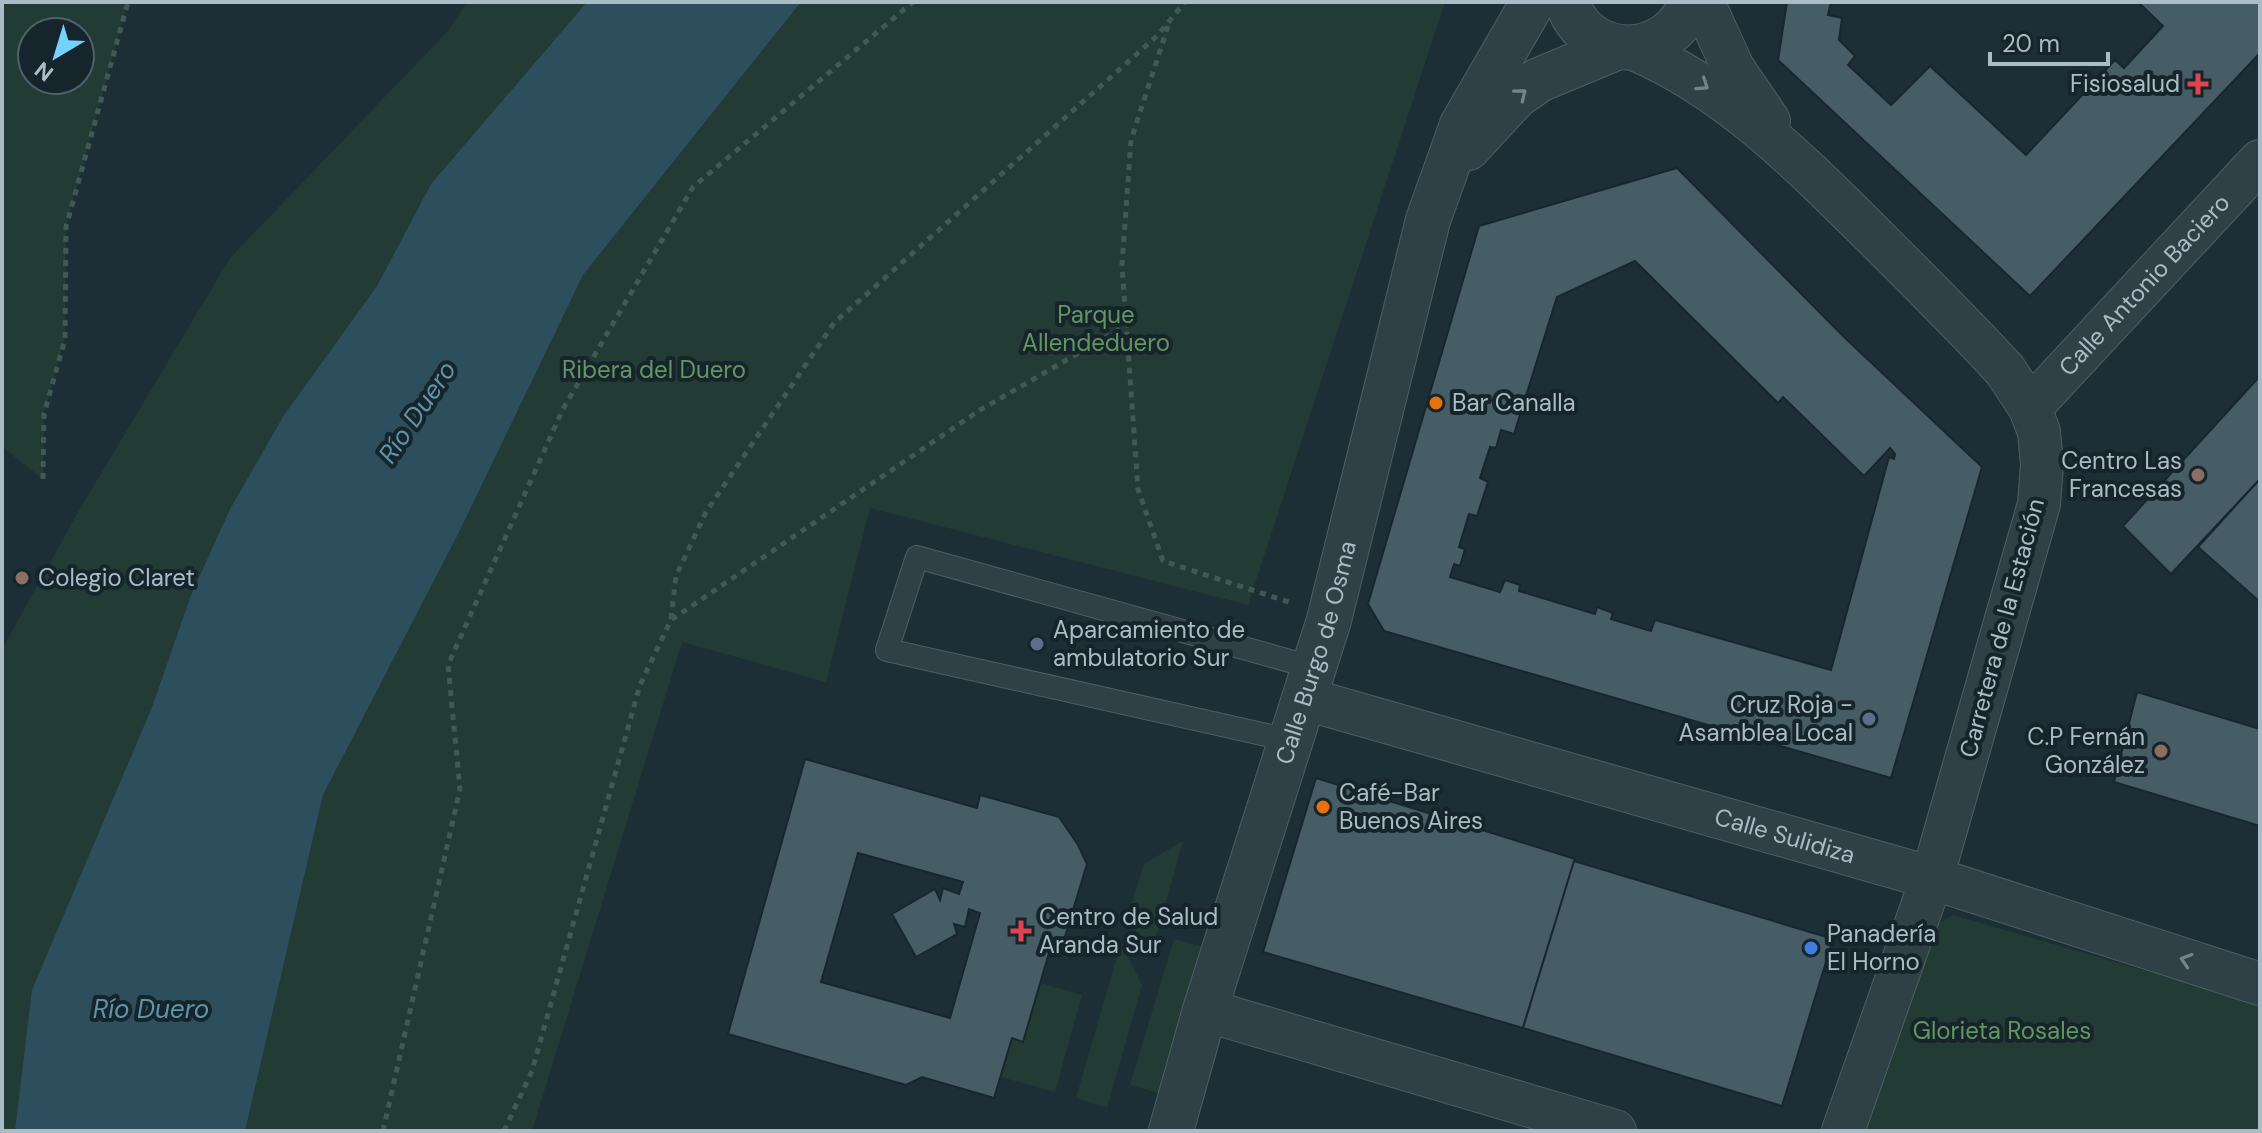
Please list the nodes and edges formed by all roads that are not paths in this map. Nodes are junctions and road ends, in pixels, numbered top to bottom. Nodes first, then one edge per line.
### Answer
1 (1533, 2) edge
2 (1567, 2) edge
3 (1691, 2) edge
4 (1703, 2) edge
5 (1625, 48) junction
6 (1792, 155) junction
7 (2260, 161) edge
8 (1448, 171) junction
9 (2030, 408) junction
10 (1311, 684) junction
11 (1293, 741) junction
12 (1932, 878) junction
13 (2260, 984) edge
14 (1205, 1010) junction
15 (1171, 1131) edge
16 (1615, 1131) edge
17 (1843, 1131) edge

1 - 8 street, Calle Burgo de Osma
2 - 5 street
3 - 5 street, Calle Burgo de Osma
4 - 6 street, Carretera de la Estación
5 -> 6 street, Carretera de la Estación
8 -> 5 street, Calle Burgo de Osma
6 - 9 street, Carretera de la Estación
7 - 9 street, Calle Antonio Baciero
8 - 10 street, Calle Burgo de Osma
9 - 12 street, Carretera de la Estación
10 - 11 street, Calle Burgo de Osma
10 - 11 lane
10 - 12 street, Calle Sulidiza
11 - 14 street, Calle Burgo de Osma
13 -> 12 street, Calle Sulidiza
12 - 17 street, Carretera de la Estación
14 - 15 street, Calle Burgo de Osma
14 - 16 street

